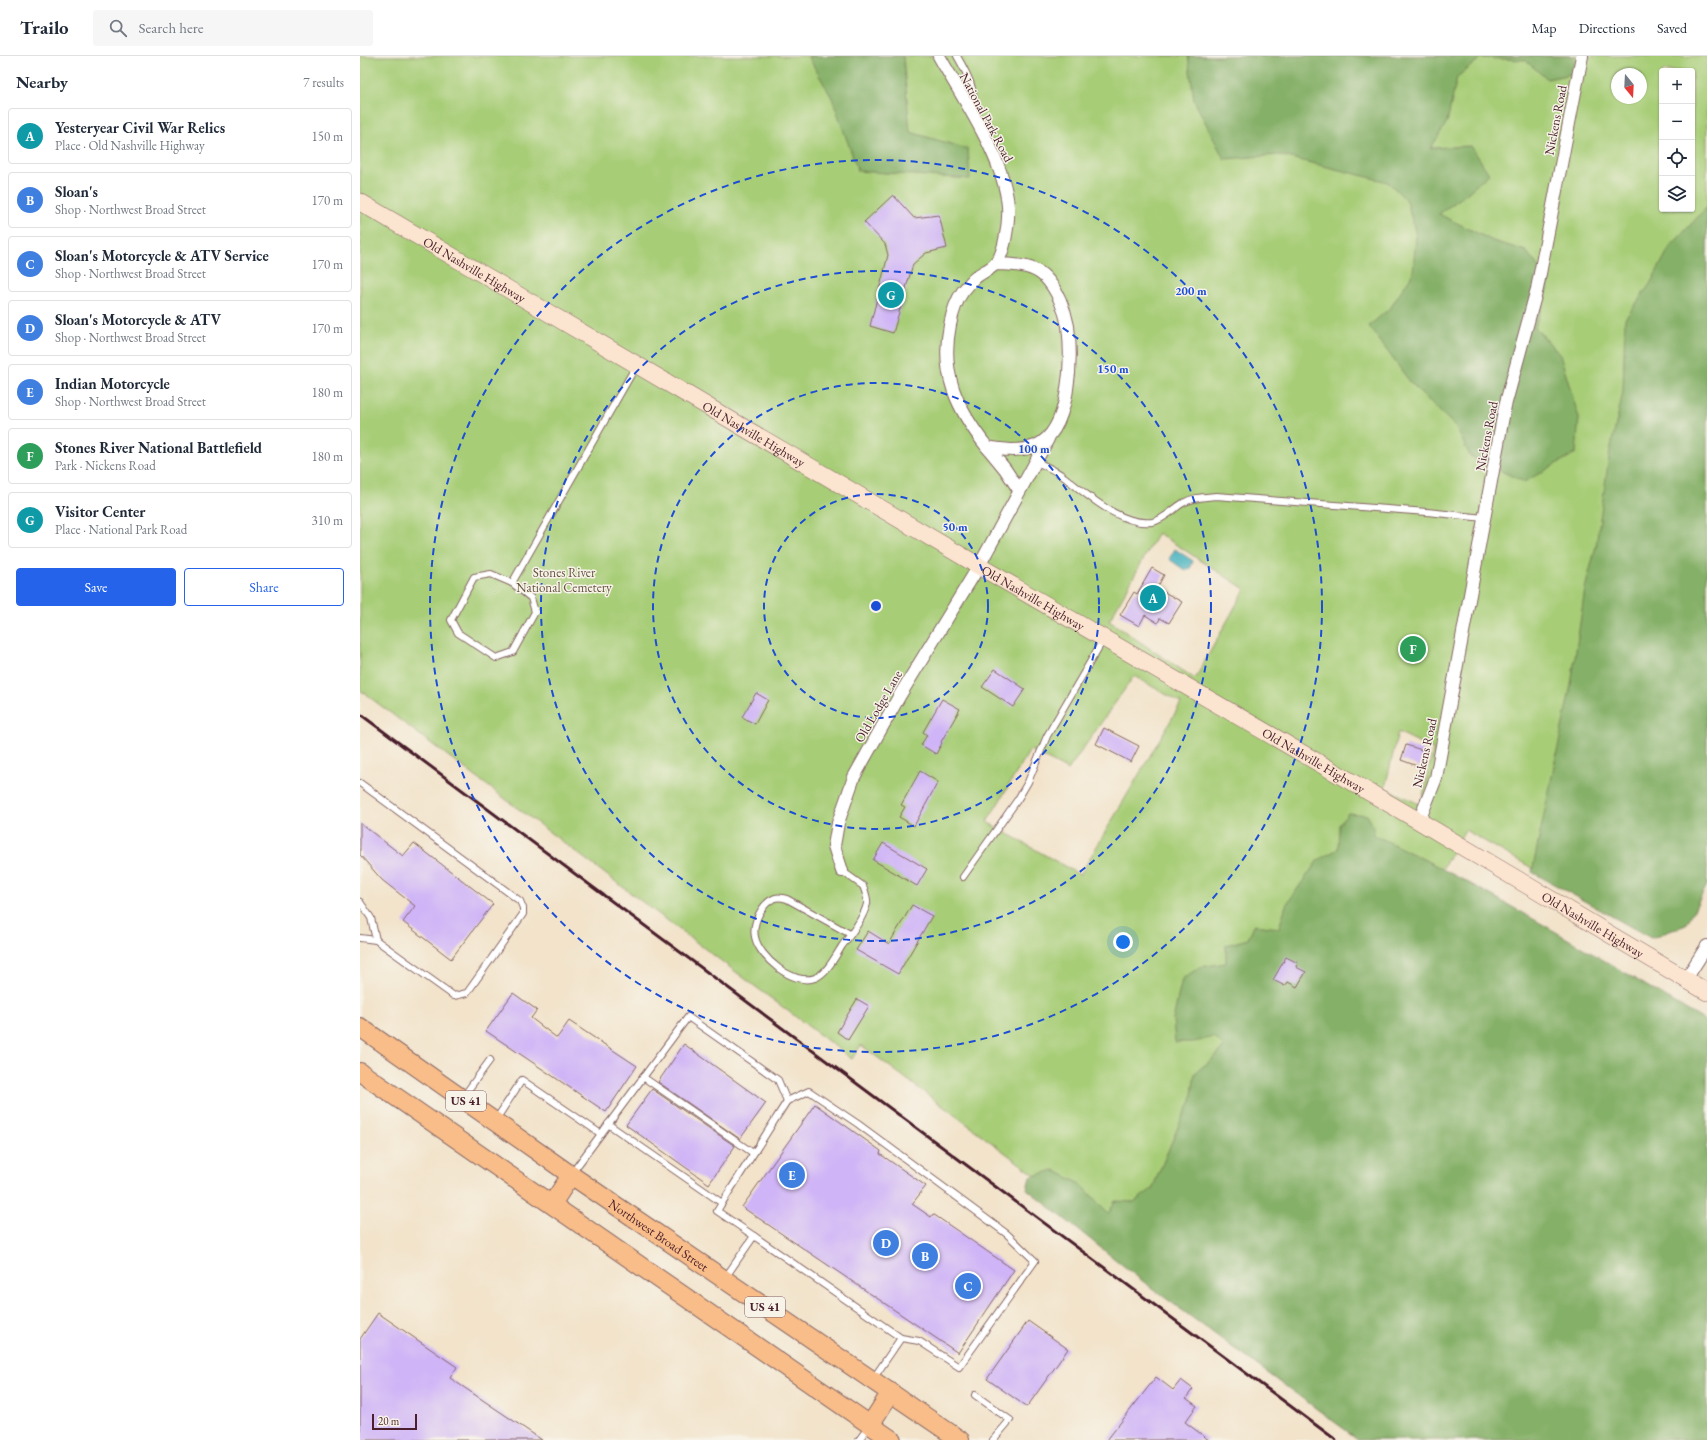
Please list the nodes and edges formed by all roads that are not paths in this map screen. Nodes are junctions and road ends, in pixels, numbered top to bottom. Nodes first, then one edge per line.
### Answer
1 (939, 56) edge
2 (958, 56) edge
3 (1582, 56) edge
4 (974, 120) junction
5 (360, 202) edge
6 (996, 264) junction
7 (636, 365) junction
8 (1051, 434) junction
9 (987, 447) junction
10 (1035, 461) junction
11 (1019, 490) junction
12 (1484, 518) junction
13 (979, 566) junction
14 (512, 583) junction
15 (1104, 638) junction
16 (360, 783) edge
17 (1419, 821) junction
18 (842, 872) joint
19 (964, 876) dead end
20 (360, 902) edge
21 (850, 934) junction
22 (360, 938) edge
23 (376, 940) junction
24 (1707, 946) edge
25 (1686, 979) junction
26 (1707, 992) edge
27 (360, 1028) edge
28 (490, 1060) dead end
29 (360, 1072) edge
30 (643, 1077) junction
31 (462, 1099) junction
32 (788, 1101) junction
33 (495, 1121) junction
34 (608, 1124) junction
35 (601, 1134) junction
36 (753, 1153) junction
37 (571, 1174) junction
38 (722, 1203) junction
39 (552, 1204) junction
40 (754, 1236) junction
41 (724, 1279) junction
42 (901, 1338) junction
43 (872, 1380) junction
44 (891, 1392) junction
45 (975, 1396) dead end
46 (870, 1425) junction
47 (859, 1440) edge
48 (892, 1440) edge
49 (960, 1440) edge
50 (993, 1440) edge

1 - 4 street, National Park Road
2 - 4 lane
3 - 12 street, Nickens Road
4 - 6 street, National Park Road
5 - 7 main road, Old Nashville Highway
6 - 8 street
6 - 9 street
7 - 13 main road, Old Nashville Highway
7 - 14 lane
8 - 9 street
8 - 10 street
9 - 11 street
10 - 11 street
10 - 12 lane
11 - 13 street
12 - 17 street, Nickens Road
13 - 15 main road, Old Nashville Highway
13 - 18 street, Old Lodge Lane
14 - 14 lane
15 - 17 main road, Old Nashville Highway
15 - 19 lane
16 - 23 lane
17 - 25 main road, Old Nashville Highway
18 - 21 lane
20 - 23 lane
21 - 21 lane
22 - 23 lane
24 - 25 street
25 - 26 main road, Old Nashville Highway
27 - 31 main road, Northwest Broad Street / US 41
28 - 31 lane
29 - 39 main road, US 41
30 - 32 lane
30 - 34 lane
30 - 36 lane
31 - 33 main road, Northwest Broad Street / US 41
32 - 36 lane
32 - 42 lane
33 - 35 lane
33 - 37 main road, Northwest Broad Street / US 41
34 - 35 lane
34 - 38 lane
35 - 37 lane
36 - 38 lane
37 - 39 main road
37 - 41 main road, Northwest Broad Street / US 41
38 - 40 lane
39 - 46 main road, US 41
40 - 41 lane
40 - 42 lane
41 - 43 main road, Northwest Broad Street / US 41
42 - 43 lane
43 - 44 main road, Northwest Broad Street / US 41
44 - 46 main road
44 - 49 main road, Northwest Broad Street / US 41
45 - 50 lane
46 - 47 lane
46 - 48 main road, US 41

